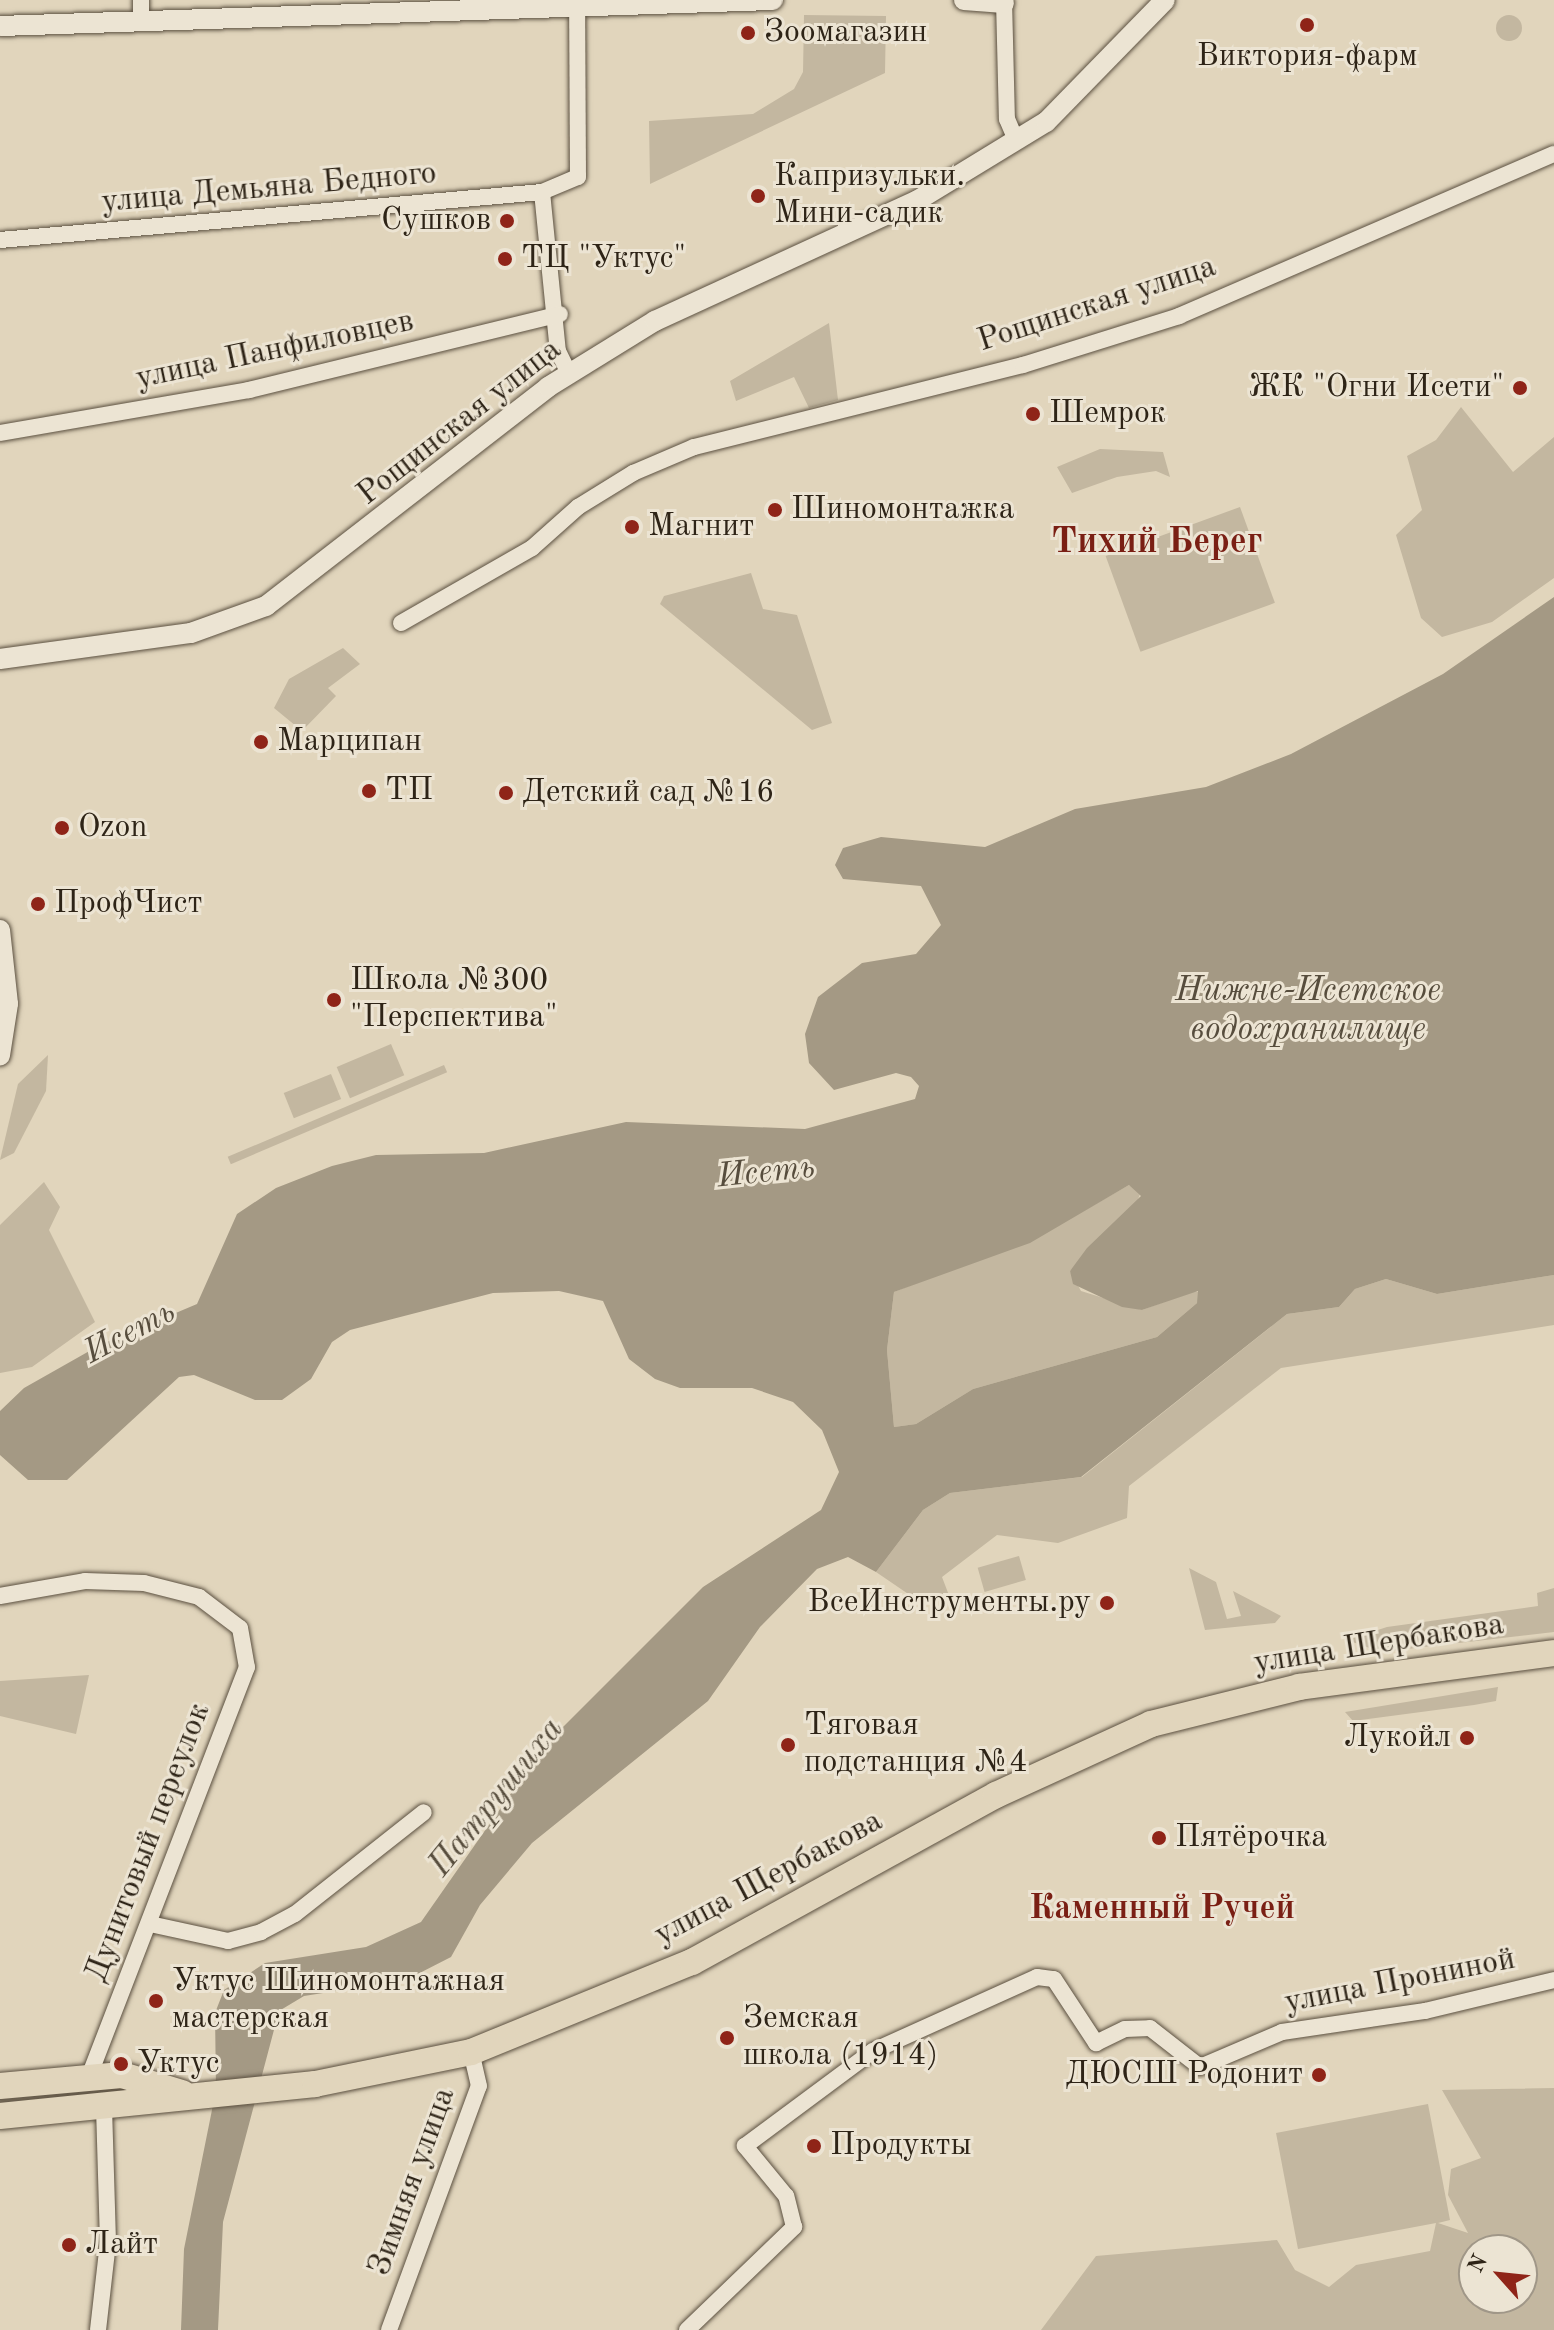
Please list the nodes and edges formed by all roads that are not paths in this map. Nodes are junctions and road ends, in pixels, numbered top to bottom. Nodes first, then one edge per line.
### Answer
1 (141, 0) edge
2 (773, 0) edge
3 (964, 0) edge
4 (1165, 0) edge
5 (1004, 1) edge
6 (577, 3) edge
7 (359, 7) edge
8 (141, 21) junction
9 (0, 26) edge
10 (1016, 140) junction
11 (1554, 154) edge
12 (542, 192) junction
13 (0, 240) edge
14 (560, 314) junction
15 (569, 374) junction
16 (0, 433) edge
17 (401, 623) dead end
18 (0, 659) edge
19 (2, 939) edge
20 (0, 1055) edge
21 (0, 1596) edge
22 (1554, 1653) edge
23 (424, 1812) dead end
24 (150, 1924) junction
25 (1554, 1980) edge
26 (471, 2052) junction
27 (89, 2077) junction
28 (0, 2086) edge
29 (200, 2097) junction
30 (104, 2107) junction
31 (0, 2116) edge
32 (98, 2330) edge
33 (389, 2330) edge
34 (687, 2330) edge

1 - 8 street
2 - 6 street
3 - 5 street
4 - 10 street, Рощинская улица
5 - 10 street
6 - 7 street
6 - 12 street, улица Демьяна Бедного
7 - 8 street
8 - 9 street
10 - 15 street, Рощинская улица
11 - 17 street, Рощинская улица
12 - 13 street, улица Демьяна Бедного
12 - 14 street
14 - 15 street
14 - 16 street, улица Панфиловцев
15 - 18 street, Рощинская улица
19 - 20 street
21 - 24 street, Дунитовый переулок
22 - 26 main road, улица Щербакова
23 - 24 street
24 - 27 street, Дунитовый переулок
25 - 34 street, улица Прониной
26 - 29 main road, улица Щербакова
26 - 33 street, Зимняя улица
27 - 28 main road, улица Щербакова
27 - 29 main road, улица Щербакова
29 - 30 main road, улица Щербакова
30 - 31 main road, улица Щербакова
30 - 32 street

